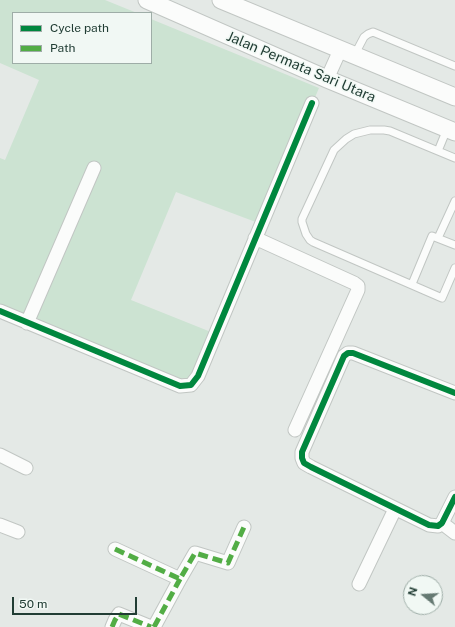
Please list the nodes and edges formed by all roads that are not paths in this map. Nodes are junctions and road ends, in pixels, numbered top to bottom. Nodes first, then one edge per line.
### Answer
1 (147, 0) edge
2 (221, 0) edge
3 (347, 53) junction
4 (455, 66) edge
5 (327, 78) junction
6 (455, 97) edge
7 (312, 103) dead end
8 (451, 131) edge
9 (438, 151) junction
10 (455, 158) edge
11 (94, 168) dead end
12 (455, 201) edge
13 (255, 238) junction
14 (438, 238) junction
15 (455, 245) edge
16 (455, 268) edge
17 (412, 284) junction
18 (0, 311) edge
19 (27, 323) junction
20 (455, 393) edge
21 (295, 430) dead end
22 (0, 455) edge
23 (26, 468) dead end
24 (455, 497) edge
25 (395, 509) junction
26 (442, 523) junction
27 (0, 525) edge
28 (244, 527) dead end
29 (18, 532) dead end
30 (455, 533) edge
31 (115, 549) dead end
32 (180, 579) junction
33 (359, 584) dead end
34 (112, 627) edge
35 (152, 627) edge

1 - 5 street, Jalan Permata Sari Utara
2 - 3 street
3 - 4 lane
3 - 5 street
3 - 6 street
5 - 8 street, Jalan Permata Sari Utara
7 - 13 street
8 - 9 lane
9 - 10 lane
9 - 17 lane
11 - 19 street
12 - 14 lane
13 - 19 street
13 - 21 street
14 - 15 lane
14 - 17 lane
16 - 17 lane
18 - 19 street
20 - 25 street
22 - 23 street
24 - 26 street
25 - 26 street
25 - 33 street
26 - 30 street
27 - 29 street
28 - 32 street
31 - 32 street
32 - 35 street
34 - 35 street

